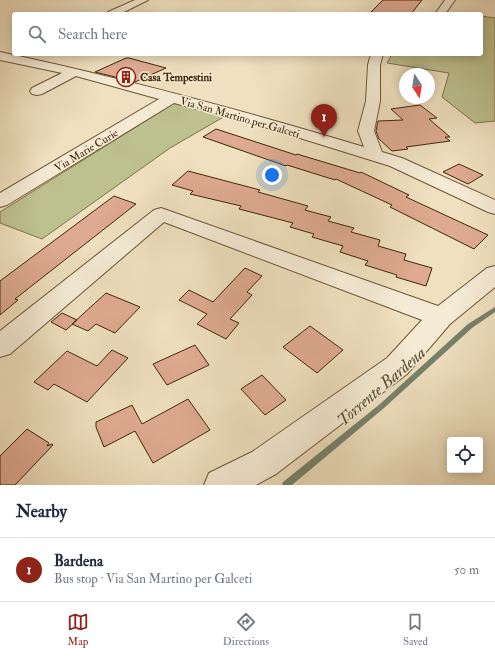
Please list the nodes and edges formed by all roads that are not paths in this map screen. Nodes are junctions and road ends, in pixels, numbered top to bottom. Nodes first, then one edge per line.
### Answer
1 (143, 0) edge
2 (450, 0) edge
3 (116, 12) edge
4 (441, 12) edge
5 (11, 56) edge
6 (376, 56) edge
7 (75, 72) junction
8 (37, 91) dead end
9 (171, 98) junction
10 (373, 155) junction
11 (0, 201) edge
12 (495, 208) edge
13 (495, 274) edge
14 (441, 317) junction
15 (0, 346) edge
16 (221, 485) edge

1 - 3 street
2 - 4 street
5 - 7 street, Via San Martino per Galceti
6 - 10 street
7 - 8 street
7 - 9 street, Via San Martino per Galceti
9 - 10 street, Via San Martino per Galceti
9 - 11 street, Via Marie Curie
10 - 12 street, Via San Martino per Galceti
13 - 14 street
14 - 15 street
14 - 16 street

